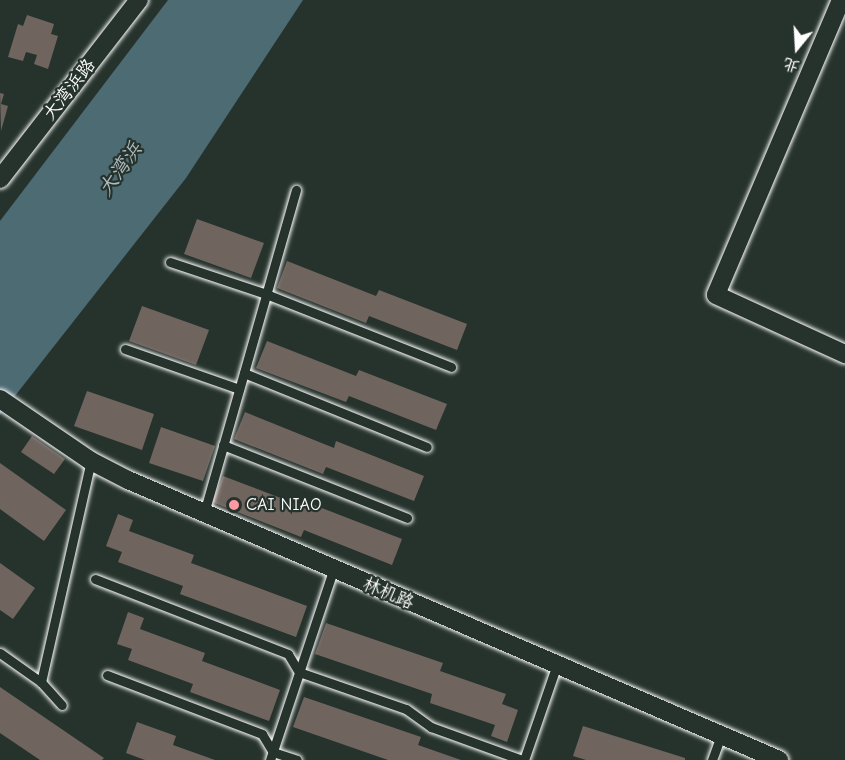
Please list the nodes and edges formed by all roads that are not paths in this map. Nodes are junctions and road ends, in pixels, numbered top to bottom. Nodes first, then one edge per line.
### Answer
1 (139, 0) edge
2 (842, 0) edge
3 (0, 179) edge
4 (296, 190) dead end
5 (170, 262) dead end
6 (266, 294) junction
7 (125, 349) dead end
8 (845, 354) edge
9 (451, 367) dead end
10 (244, 373) junction
11 (239, 389) junction
12 (4, 402) edge
13 (223, 445) junction
14 (427, 447) dead end
15 (91, 460) junction
16 (204, 513) junction
17 (406, 518) dead end
18 (333, 571) junction
19 (95, 579) dead end
20 (0, 653) edge
21 (557, 664) junction
22 (299, 672) junction
23 (106, 675) dead end
24 (41, 682) junction
25 (62, 705) dead end
26 (721, 735) junction
27 (271, 756) edge
28 (297, 760) edge
29 (523, 760) edge
30 (712, 760) edge
31 (778, 760) edge

1 - 3 street, 大湾浜路
2 - 8 street
4 - 6 lane
5 - 6 lane
6 - 9 lane
6 - 10 lane
7 - 11 lane
10 - 11 lane
10 - 14 lane
11 - 13 lane
12 - 15 street, 林机路
13 - 16 lane
13 - 17 lane
15 - 16 street, 林机路
15 - 24 lane
16 - 18 street, 林机路
18 - 21 street, 林机路
18 - 22 lane
19 - 22 lane
20 - 24 lane
21 - 26 street, 林机路
21 - 29 lane
22 - 27 lane
22 - 29 lane
23 - 27 lane
24 - 25 lane
26 - 30 lane
26 - 31 street, 林机路
27 - 28 lane

